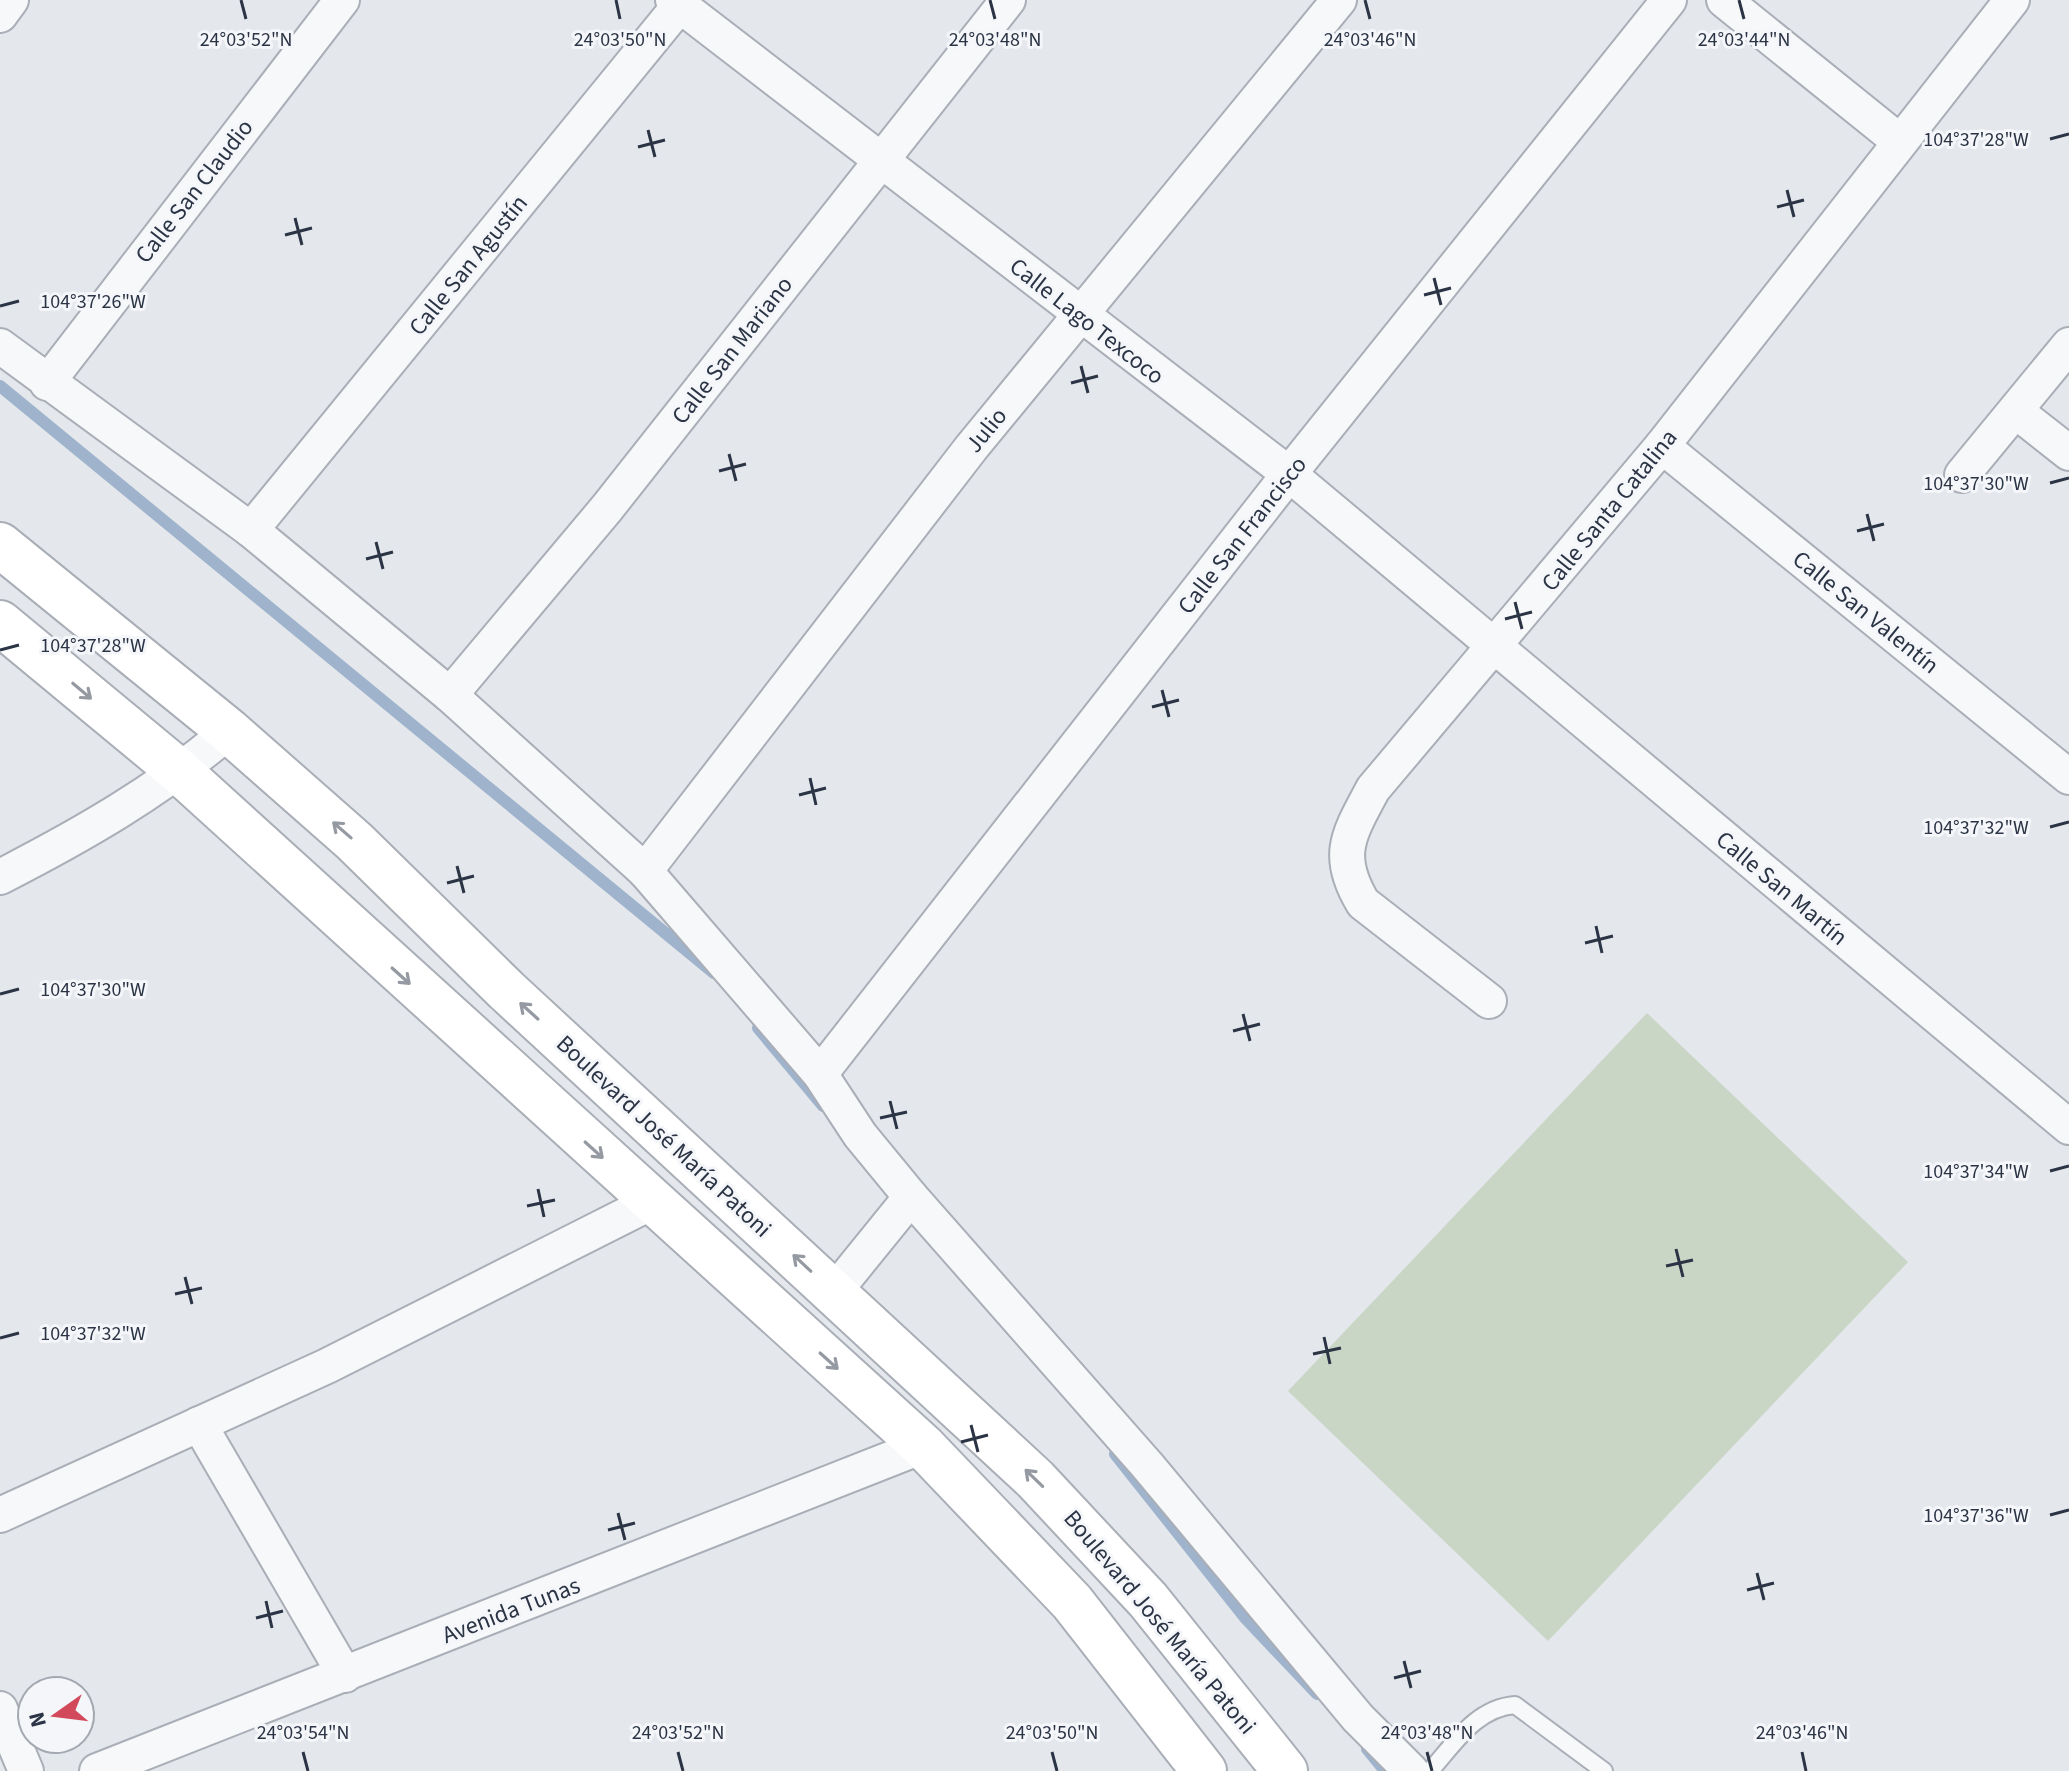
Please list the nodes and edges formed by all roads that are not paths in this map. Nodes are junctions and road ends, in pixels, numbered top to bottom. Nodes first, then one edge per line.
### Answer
1 (11, 0) edge
2 (342, 0) edge
3 (1008, 0) edge
4 (1339, 0) edge
5 (1669, 0) edge
6 (1724, 0) edge
7 (2012, 0) edge
8 (679, 2) edge
9 (0, 15) edge
10 (1899, 141) junction
11 (882, 162) junction
12 (1078, 315) junction
13 (2069, 345) edge
14 (0, 346) edge
15 (47, 383) junction
16 (2017, 412) junction
17 (1662, 446) junction
18 (2069, 453) edge
19 (1289, 474) junction
20 (1962, 475) dead end
21 (251, 530) junction
22 (0, 545) edge
23 (0, 623) edge
24 (1495, 649) junction
25 (450, 695) junction
26 (229, 731) junction
27 (180, 772) junction
28 (2069, 777) edge
29 (645, 871) junction
30 (0, 877) edge
31 (402, 888) junction
32 (356, 934) junction
33 (1489, 1001) dead end
34 (820, 1074) junction
35 (2069, 1127) edge
36 (909, 1198) junction
37 (652, 1202) junction
38 (834, 1292) junction
39 (199, 1424) junction
40 (923, 1446) junction
41 (0, 1515) edge
42 (345, 1675) junction
43 (0, 1709) edge
44 (26, 1771) edge
45 (97, 1771) edge
46 (1204, 1771) edge
47 (1285, 1771) edge
48 (1411, 1771) edge
49 (1430, 1771) edge
50 (1604, 1771) edge

1 - 9 street
2 - 15 street, Calle San Claudio
3 - 11 street, Calle San Mariano
4 - 12 street, Julio
5 - 19 street, Calle San Francisco
6 - 10 street
7 - 10 street, Calle Santa Catalina
8 - 11 street, Calle Lago Texcoco
8 - 21 street, Calle San Agustín
10 - 17 street, Calle Santa Catalina
11 - 12 street, Calle Lago Texcoco
11 - 25 street, Calle San Mariano
12 - 19 street, Calle Lago Texcoco
12 - 29 street, Julio
13 - 16 street
14 - 15 street
15 - 21 street
16 - 18 street
16 - 20 street
17 - 24 street, Calle Santa Catalina
17 - 28 street, Calle San Valentín
19 - 24 street, Calle Lago Texcoco
19 - 34 street, Calle San Francisco
21 - 25 street
22 - 26 main road, Boulevard José María Patoni
23 -> 27 main road
24 - 33 street, Calle Santa Catalina
24 - 35 street, Calle San Martín
25 - 29 street
26 - 27 street
31 -> 26 main road, Boulevard José María Patoni
27 - 30 street
27 - 32 main road
29 - 34 street
31 - 32 main road
38 -> 31 main road, Boulevard José María Patoni
32 -> 37 main road
34 - 36 street
36 - 38 street
36 - 48 street
37 - 39 street
37 -> 40 main road
47 -> 38 main road, Boulevard José María Patoni
39 - 41 street
39 - 42 street
40 - 42 street, Avenida Tunas
40 - 46 main road
42 - 45 street, Avenida Tunas
43 - 44 street
49 - 50 lane

